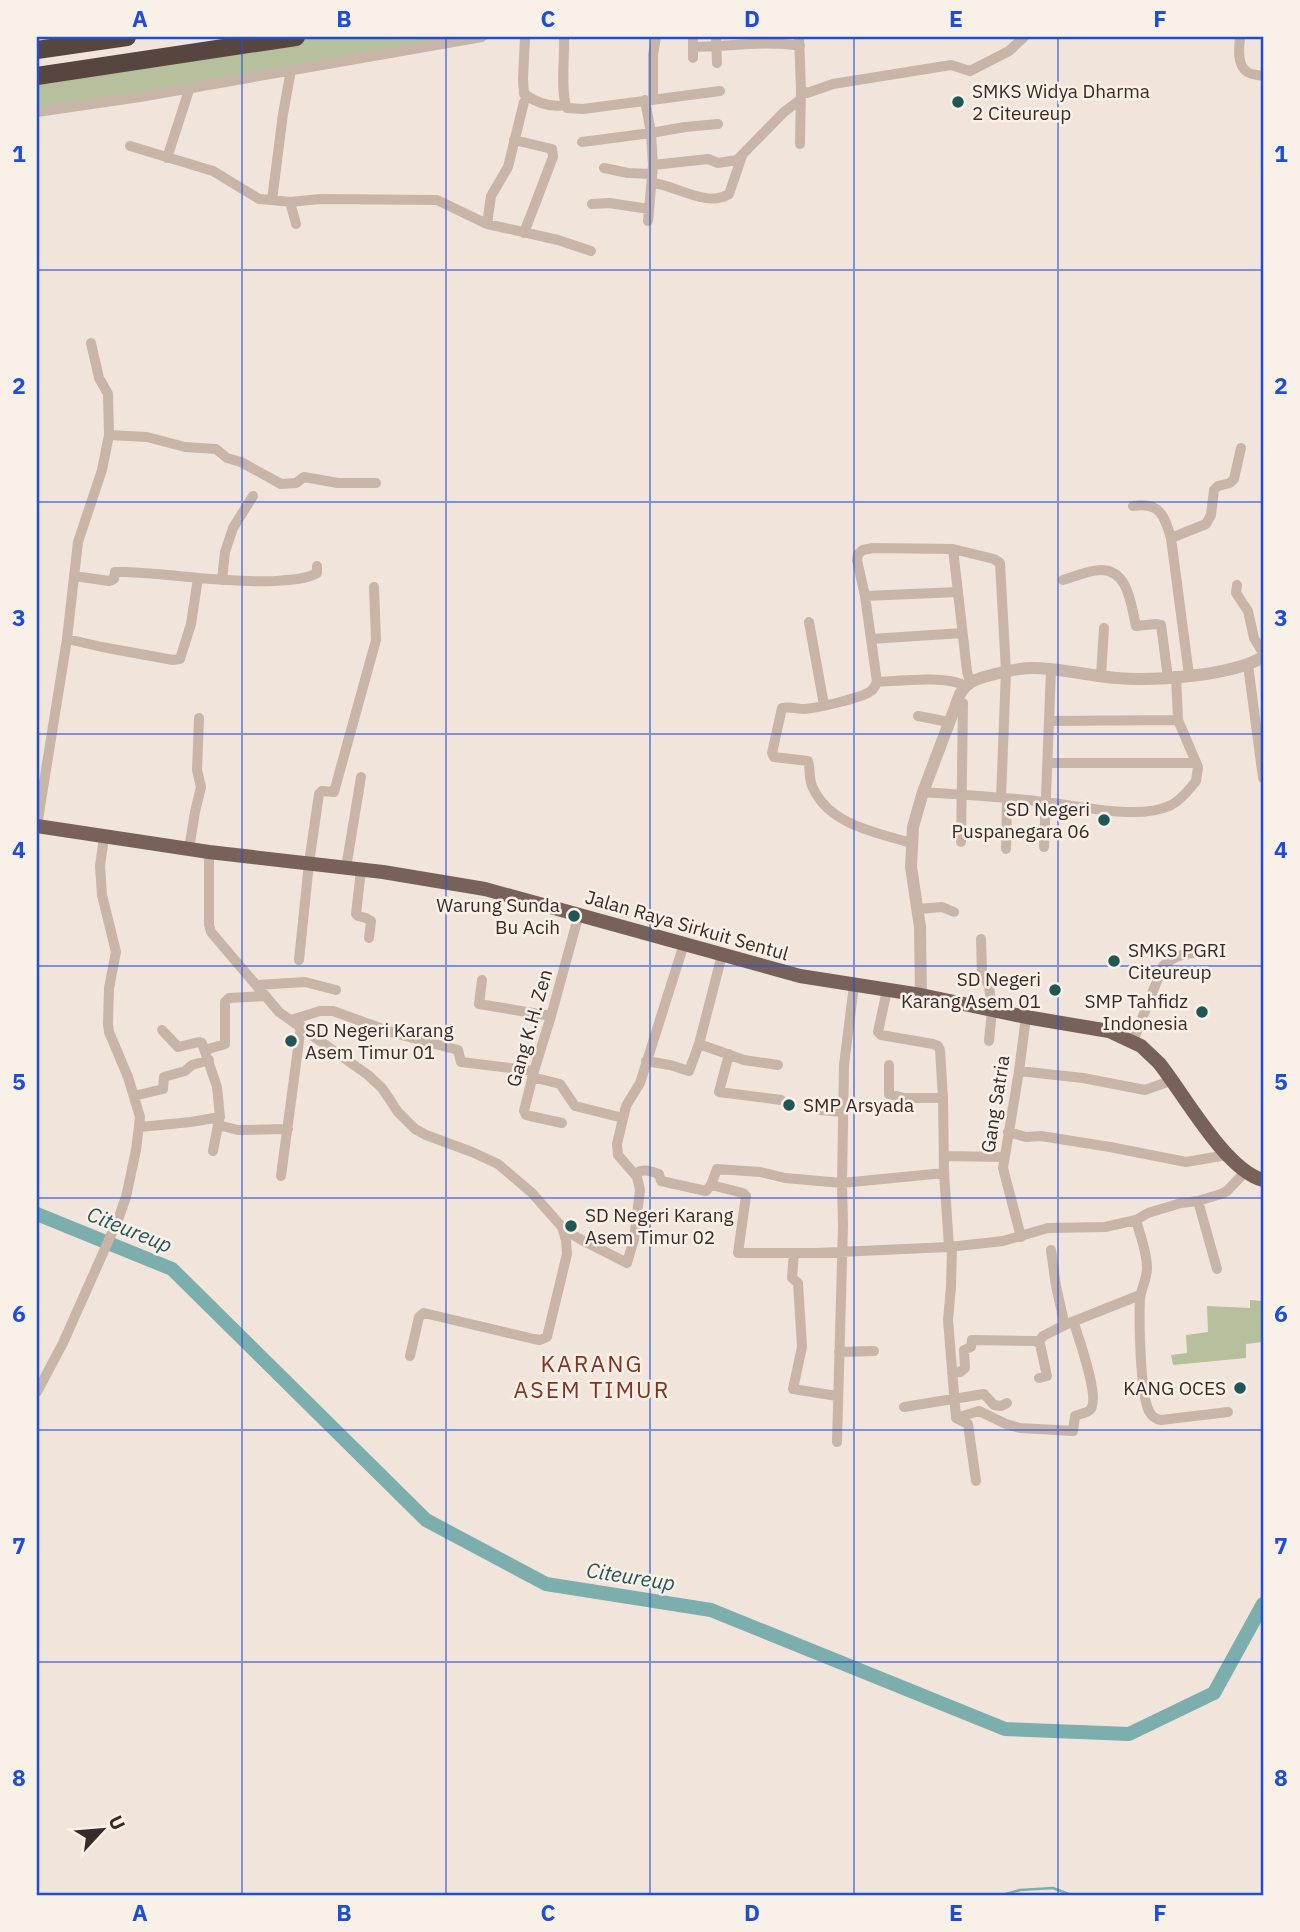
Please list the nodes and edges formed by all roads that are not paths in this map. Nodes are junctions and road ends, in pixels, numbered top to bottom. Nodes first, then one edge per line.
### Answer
1 (127, 37) edge
2 (296, 37) edge
3 (482, 37) edge
4 (525, 37) edge
5 (564, 37) edge
6 (656, 37) edge
7 (1024, 37) edge
8 (1240, 37) edge
9 (800, 41) edge
10 (693, 42) edge
11 (716, 42) edge
12 (37, 50) edge
13 (693, 58) dead end
14 (717, 63) dead end
15 (291, 70) junction
16 (37, 76) edge
17 (1263, 76) edge
18 (190, 87) junction
19 (720, 91) dead end
20 (801, 95) junction
21 (649, 99) junction
22 (524, 102) dead end
23 (564, 104) junction
24 (37, 111) edge
25 (718, 124) dead end
26 (651, 133) junction
27 (514, 140) junction
28 (582, 142) dead end
29 (800, 144) dead end
30 (130, 146) dead end
31 (742, 156) junction
32 (167, 158) junction
33 (604, 168) dead end
34 (653, 174) junction
35 (272, 200) junction
36 (290, 202) junction
37 (592, 204) dead end
38 (649, 209) junction
39 (648, 221) dead end
40 (296, 224) dead end
41 (487, 224) junction
42 (524, 233) junction
43 (591, 251) dead end
44 (90, 343) dead end
45 (109, 435) junction
46 (1241, 448) dead end
47 (376, 483) dead end
48 (253, 496) dead end
49 (1133, 506) dead end
50 (1171, 538) junction
51 (953, 549) junction
52 (317, 566) dead end
53 (74, 576) junction
54 (198, 578) junction
55 (222, 580) junction
56 (1063, 580) dead end
57 (1237, 585) dead end
58 (374, 587) dead end
59 (958, 592) junction
60 (865, 596) junction
61 (809, 622) dead end
62 (1104, 628) dead end
63 (962, 633) junction
64 (67, 639) junction
65 (871, 639) junction
66 (1263, 655) edge
67 (1248, 665) junction
68 (1051, 669) junction
69 (1006, 671) junction
70 (1101, 676) junction
71 (1178, 676) junction
72 (877, 682) junction
73 (967, 684) junction
74 (963, 703) dead end
75 (824, 705) junction
76 (918, 716) dead end
77 (199, 718) dead end
78 (1178, 720) junction
79 (1049, 721) junction
80 (949, 722) junction
81 (1048, 763) junction
82 (1196, 763) junction
83 (361, 777) dead end
84 (1263, 778) edge
85 (923, 792) junction
86 (962, 795) junction
87 (1004, 799) junction
88 (1046, 802) junction
89 (37, 826) edge
90 (104, 837) junction
91 (961, 842) dead end
92 (911, 843) junction
93 (1044, 847) dead end
94 (189, 849) junction
95 (1006, 849) dead end
96 (209, 852) junction
97 (309, 863) junction
98 (346, 868) junction
99 (361, 870) junction
100 (919, 909) junction
101 (954, 912) dead end
102 (579, 914) junction
103 (369, 938) dead end
104 (981, 939) dead end
105 (684, 944) junction
106 (1204, 952) dead end
107 (722, 955) junction
108 (299, 960) dead end
109 (482, 980) dead end
110 (257, 985) junction
111 (854, 985) junction
112 (336, 990) dead end
113 (887, 990) junction
114 (921, 995) junction
115 (266, 996) junction
116 (992, 1010) junction
117 (551, 1016) junction
118 (1026, 1017) junction
119 (291, 1020) junction
120 (301, 1027) junction
121 (162, 1030) dead end
122 (989, 1041) dead end
123 (1133, 1041) junction
124 (699, 1044) junction
125 (729, 1054) junction
126 (207, 1055) junction
127 (646, 1062) junction
128 (778, 1065) dead end
129 (889, 1065) dead end
130 (1019, 1071) junction
131 (533, 1074) junction
132 (1173, 1080) junction
133 (134, 1096) junction
134 (943, 1098) junction
135 (781, 1100) dead end
136 (820, 1110) dead end
137 (843, 1112) junction
138 (623, 1118) junction
139 (219, 1121) junction
140 (562, 1123) dead end
141 (140, 1127) junction
142 (288, 1129) junction
143 (1008, 1132) junction
144 (213, 1151) dead end
145 (1227, 1155) junction
146 (944, 1156) junction
147 (1003, 1157) junction
148 (1245, 1172) junction
149 (944, 1173) junction
150 (635, 1174) junction
151 (281, 1176) dead end
152 (1263, 1180) edge
153 (842, 1183) junction
154 (711, 1185) junction
155 (1198, 1201) junction
156 (1136, 1220) junction
157 (562, 1227) junction
158 (1021, 1237) junction
159 (950, 1246) junction
160 (1051, 1250) dead end
161 (842, 1251) junction
162 (794, 1253) junction
163 (1217, 1269) dead end
164 (1140, 1295) junction
165 (1071, 1324) junction
166 (1039, 1342) junction
167 (874, 1351) dead end
168 (839, 1352) junction
169 (411, 1356) dead end
170 (952, 1373) junction
171 (1040, 1378) dead end
172 (37, 1392) edge
173 (837, 1396) junction
174 (954, 1401) junction
175 (1007, 1404) dead end
176 (904, 1407) dead end
177 (1228, 1412) dead end
178 (956, 1418) junction
179 (837, 1442) dead end
180 (976, 1481) dead end

1 - 12 highway
2 - 16 highway
3 - 15 street
4 - 23 street
5 - 23 street
6 - 21 street
7 - 20 street
8 - 17 street
9 - 11 street
9 - 20 street
10 - 11 street
10 - 13 street
11 - 14 street
15 - 18 street
15 - 35 street
18 - 24 street
18 - 32 street
19 - 21 street
20 - 29 street
20 - 31 street
21 - 23 street
21 - 26 street
22 - 27 street
25 - 26 street
26 - 28 street
26 - 34 street
27 - 41 street
27 - 42 street
30 - 32 street
31 - 34 street
31 - 34 street
32 - 35 street
33 - 34 street
34 - 38 street
35 - 36 street
36 - 40 street
36 - 41 street
37 - 38 street
38 - 39 street
41 - 42 street
42 - 43 street
44 - 45 street
45 - 47 street
45 - 53 street
46 - 50 street
48 - 55 street
49 - 50 street
50 - 71 street
51 - 59 street
51 - 60 street
51 - 69 street
52 - 55 street
53 - 54 street
53 - 64 street
54 - 55 street
54 - 64 street
56 - 71 street
57 - 66 street
58 - 97 street
59 - 60 street
59 - 63 street
60 - 65 street
61 - 75 street
62 - 70 street
63 - 65 street
63 - 73 street
64 - 89 street
65 - 72 street
66 - 67 street
67 - 71 street
67 - 84 street
68 - 69 street
68 - 70 street
68 - 79 street
69 - 73 street
69 - 87 street
70 - 71 street
71 - 78 street
72 - 73 street
72 - 75 street
73 - 80 street
74 - 86 street
75 - 92 street
76 - 80 street
77 - 94 street
78 - 79 street
78 - 82 street
79 - 81 street
80 - 85 street
81 - 82 street
81 - 88 street
82 - 88 street
83 - 98 street
85 - 86 street
85 - 92 street
86 - 87 street
86 - 91 street
87 - 88 street
87 - 95 street
88 - 93 street
89 - 90 main road, Jalan Raya Sirkuit Sentul
90 - 94 main road, Jalan Raya Sirkuit Sentul
90 - 133 street
92 - 100 street
94 - 96 main road, Jalan Raya Sirkuit Sentul
96 - 97 main road, Jalan Raya Sirkuit Sentul
96 - 110 street
97 - 98 main road, Jalan Raya Sirkuit Sentul
97 - 108 street
98 - 99 main road, Jalan Raya Sirkuit Sentul
99 - 102 main road, Jalan Raya Sirkuit Sentul
99 - 103 street
100 - 101 street
100 - 114 street
102 - 105 main road, Jalan Raya Sirkuit Sentul
102 - 117 street, Gang K.H. Zen
104 - 116 street
105 - 107 main road, Jalan Raya Sirkuit Sentul
105 - 127 street
106 - 123 street
107 - 111 main road, Jalan Raya Sirkuit Sentul
107 - 124 street
109 - 117 street
110 - 112 street
110 - 115 street
111 - 113 main road, Jalan Raya Sirkuit Sentul
111 - 137 street
113 - 114 main road, Jalan Raya Sirkuit Sentul
113 - 134 street
114 - 116 main road, Jalan Raya Sirkuit Sentul
115 - 119 street
115 - 126 street
116 - 118 main road, Jalan Raya Sirkuit Sentul
116 - 122 street
117 - 131 street, Gang K.H. Zen
118 - 123 main road, Jalan Raya Sirkuit Sentul
118 - 130 street, Gang Satria
119 - 120 street
119 - 131 street
120 - 142 street
120 - 157 street
121 - 126 street
123 - 132 main road, Jalan Raya Sirkuit Sentul
124 - 125 street
124 - 127 street
125 - 128 street
125 - 135 street
126 - 133 street
126 - 139 street
127 - 138 street
129 - 134 street
130 - 132 street
130 - 143 street, Gang Satria
131 - 138 street
131 - 140 street, Gang K.H. Zen
132 - 145 main road, Jalan Raya Sirkuit Sentul
133 - 141 street
134 - 146 street
136 - 137 street
137 - 153 street
138 - 150 street
139 - 141 street
139 - 142 street
139 - 144 street
141 - 172 street
142 - 151 street
143 - 145 street
143 - 147 street, Gang Satria
145 - 148 main road, Jalan Raya Sirkuit Sentul
146 - 147 street
146 - 149 street
147 - 158 street, Gang Satria
148 - 152 main road, Jalan Raya Sirkuit Sentul
148 - 155 street
149 - 153 street
149 - 159 street
150 - 154 street
150 - 157 street
153 - 154 street
153 - 161 street
154 - 162 street
155 - 156 street
155 - 163 street
156 - 158 street
156 - 164 street
157 - 169 street
158 - 159 street
159 - 161 street
159 - 170 street
160 - 165 street
161 - 162 street
161 - 168 street
162 - 173 street
164 - 165 street
164 - 177 street
165 - 166 street
165 - 178 street
166 - 170 street
166 - 171 street
167 - 168 street
168 - 173 street
170 - 174 street
173 - 179 street
174 - 175 street
174 - 176 street
174 - 178 street
178 - 180 street

